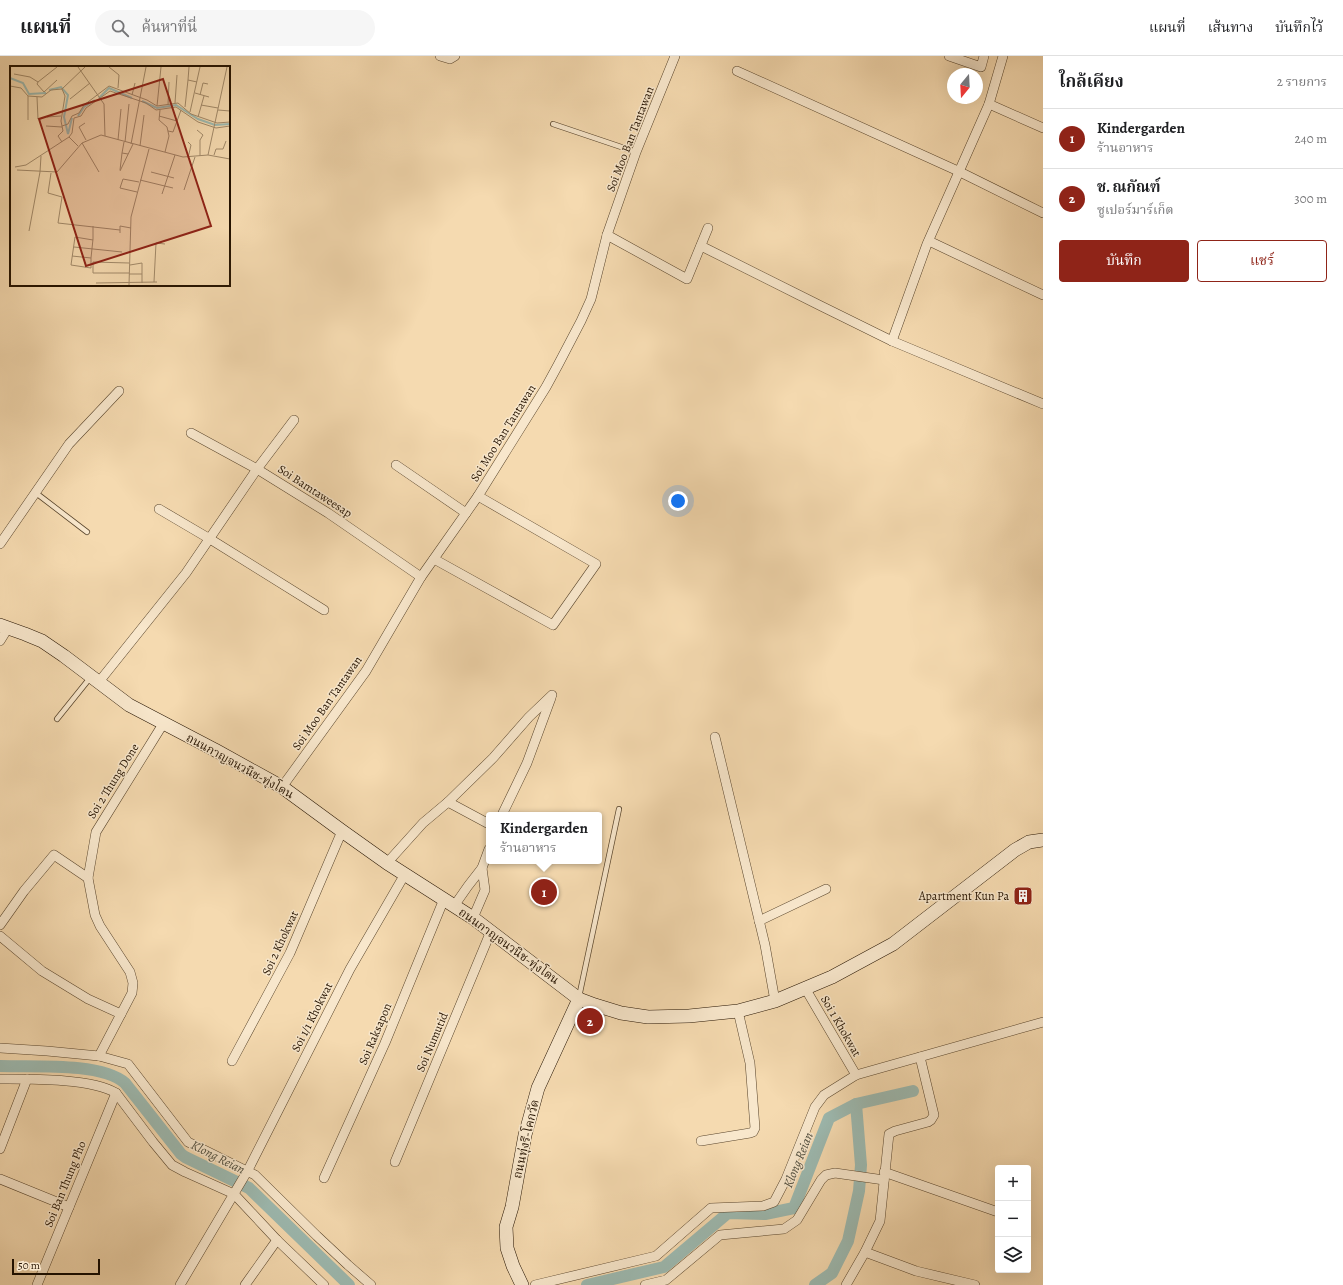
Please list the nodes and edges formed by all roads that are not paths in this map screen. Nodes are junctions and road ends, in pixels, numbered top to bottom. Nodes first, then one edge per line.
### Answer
1 (440, 56) edge
2 (455, 56) edge
3 (675, 56) edge
4 (948, 56) edge
5 (984, 56) edge
6 (1003, 56) edge
7 (737, 72) dead end
8 (989, 104) junction
9 (553, 124) dead end
10 (1043, 128) edge
11 (636, 152) junction
12 (958, 171) junction
13 (1043, 213) edge
14 (708, 228) dead end
15 (607, 235) junction
16 (929, 241) junction
17 (701, 246) junction
18 (1043, 295) edge
19 (892, 341) junction
20 (119, 391) dead end
21 (1043, 404) edge
22 (294, 420) dead end
23 (191, 433) dead end
24 (396, 465) dead end
25 (257, 469) junction
26 (36, 493) junction
27 (478, 496) junction
28 (158, 509) dead end
29 (466, 513) junction
30 (87, 532) dead end
31 (210, 539) junction
32 (0, 544) edge
33 (434, 559) junction
34 (421, 577) junction
35 (324, 610) dead end
36 (4, 626) edge
37 (0, 641) edge
38 (94, 679) junction
39 (57, 719) dead end
40 (163, 724) junction
41 (715, 737) dead end
42 (282, 787) junction
43 (448, 802) junction
44 (619, 809) dead end
45 (503, 812) edge
46 (486, 822) edge
47 (342, 831) junction
48 (1043, 840) edge
49 (486, 857) edge
50 (387, 863) junction
51 (482, 868) junction
52 (405, 874) junction
53 (88, 878) junction
54 (826, 889) dead end
55 (449, 902) junction
56 (473, 918) junction
57 (759, 921) junction
58 (0, 925) edge
59 (491, 931) junction
60 (0, 936) edge
61 (805, 988) junction
62 (579, 999) junction
63 (775, 1001) junction
64 (738, 1011) junction
65 (120, 1014) junction
66 (1043, 1022) edge
67 (0, 1048) edge
68 (99, 1056) junction
69 (920, 1057) junction
70 (232, 1061) dead end
71 (856, 1075) junction
72 (0, 1079) edge
73 (26, 1079) junction
74 (116, 1093) junction
75 (701, 1141) dead end
76 (0, 1149) edge
77 (394, 1162) dead end
78 (247, 1172) junction
79 (884, 1176) junction
80 (324, 1178) dead end
81 (0, 1179) edge
82 (235, 1193) junction
83 (68, 1207) junction
84 (995, 1211) edge
85 (277, 1240) junction
86 (865, 1252) junction
87 (37, 1285) edge
88 (180, 1285) edge
89 (245, 1285) edge
90 (324, 1285) edge
91 (371, 1285) edge
92 (522, 1285) edge
93 (535, 1285) edge
94 (645, 1285) edge
95 (846, 1285) edge
96 (975, 1285) edge

1 - 2 street
3 - 11 street, Soi Moo Ban Tantawan
4 - 5 street
6 - 8 street
7 - 12 street
8 - 10 street
8 - 12 street
9 - 11 lane
11 - 15 street, Soi Moo Ban Tantawan
12 - 13 street
12 - 16 street
14 - 17 street
15 - 17 street
15 - 27 street, Soi Moo Ban Tantawan
16 - 18 street
16 - 19 street
17 - 19 street
19 - 21 street
20 - 26 street
22 - 25 street
23 - 25 street, Soi Bamtaweesap
24 - 29 street
25 - 31 street
25 - 34 street, Soi Bamtaweesap
26 - 30 lane
26 - 32 street
27 - 29 street, Soi Moo Ban Tantawan
27 - 33 street
28 - 31 street
29 - 33 street, Soi Moo Ban Tantawan
31 - 35 street
31 - 38 street
33 - 34 street, Soi Moo Ban Tantawan
34 - 42 street, Soi Moo Ban Tantawan
36 - 37 street
36 - 38 street, ถนนกาญจนวนิช-ทุ่งโดน
38 - 39 lane
38 - 40 street, ถนนกาญจนวนิช-ทุ่งโดน
40 - 42 street, ถนนกาญจนวนิช-ทุ่งโดน
40 - 53 street, Soi 2 Thung Done
41 - 57 street
42 - 47 street, ถนนกาญจนวนิช-ทุ่งโดน
43 - 45 street
43 - 46 street
43 - 50 street
44 - 62 lane
47 - 50 street, ถนนกาญจนวนิช-ทุ่งโดน
47 - 70 street, Soi 2 Khokwat
48 - 61 street, ถนนกาญจนวนิช-ทุ่งโดน
49 - 51 street
50 - 52 street, ถนนกาญจนวนิช-ทุ่งโดน
51 - 55 street, Soi Raksapon
51 - 56 street
52 - 55 street, ถนนกาญจนวนิช-ทุ่งโดน
52 - 78 street, Soi 1/1 Khokwat
53 - 58 street
53 - 65 street, Soi 2 Thung Done
54 - 57 street
55 - 56 street, ถนนกาญจนวนิช-ทุ่งโดน
55 - 80 street, Soi Raksapon
56 - 59 street, ถนนกาญจนวนิช-ทุ่งโดน
57 - 63 street
59 - 62 street, ถนนกาญจนวนิช-ทุ่งโดน
59 - 77 street, Soi Numutid
60 - 65 street
61 - 63 street, ถนนกาญจนวนิช-ทุ่งโดน
61 - 71 street, Soi 1 Khokwat
62 - 64 street, ถนนกาญจนวนิช-ทุ่งโดน
62 - 92 street, ถนนทุ่งรี-โคกวัด
63 - 64 street, ถนนกาญจนวนิช-ทุ่งโดน
64 - 75 street
65 - 68 street, Soi 2 Thung Done
66 - 69 street
67 - 68 street
68 - 78 street
69 - 71 street
69 - 79 street
71 - 93 street
72 - 73 street
73 - 74 street
73 - 76 street
74 - 82 street
74 - 83 street, Soi Ban Thung Pho
78 - 82 street, Soi 1/1 Khokwat
78 - 91 street
79 - 84 street
79 - 86 street
79 - 94 street
81 - 83 street
82 - 85 street
82 - 88 street, Soi 1/1 Khokwat
83 - 87 street, Soi Ban Thung Pho
85 - 89 street
85 - 90 street
86 - 95 street
86 - 96 street

